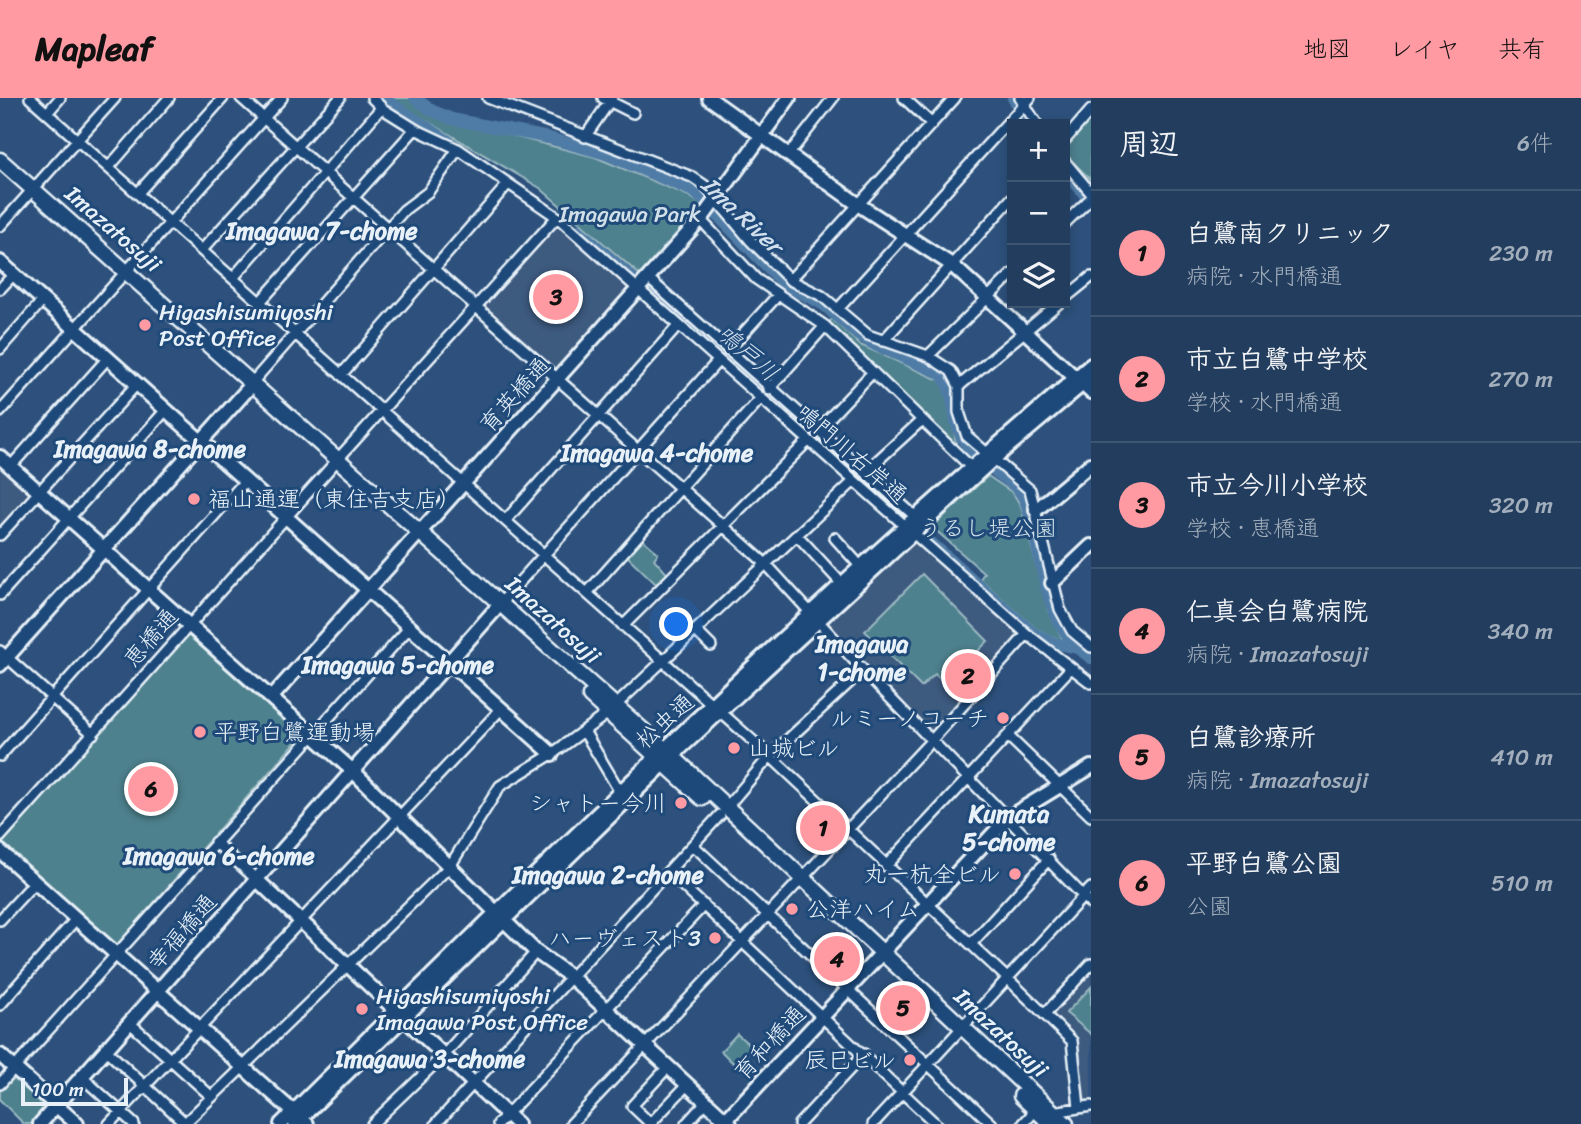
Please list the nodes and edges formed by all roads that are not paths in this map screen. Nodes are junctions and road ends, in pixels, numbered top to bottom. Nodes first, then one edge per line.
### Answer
1 (30, 98) edge
2 (60, 98) edge
3 (115, 98) edge
4 (169, 98) edge
5 (223, 98) edge
6 (241, 98) edge
7 (282, 98) edge
8 (340, 98) edge
9 (372, 98) edge
10 (488, 98) edge
11 (709, 98) edge
12 (789, 98) edge
13 (834, 98) edge
14 (904, 98) edge
15 (956, 98) edge
16 (608, 99) edge
17 (1023, 103) edge
18 (381, 108) junction
19 (1091, 110) edge
20 (47, 113) junction
21 (633, 113) dead end
22 (264, 118) junction
23 (1034, 119) edge
24 (932, 124) junction
25 (415, 129) junction
26 (1070, 134) edge
27 (762, 136) junction
28 (585, 137) junction
29 (78, 140) junction
30 (295, 147) junction
31 (458, 149) junction
32 (788, 155) junction
33 (0, 160) edge
34 (108, 167) junction
35 (1070, 168) edge
36 (0, 171) edge
37 (325, 172) junction
38 (508, 184) junction
39 (29, 191) junction
40 (138, 193) junction
41 (1091, 193) edge
42 (354, 199) junction
43 (1088, 201) edge
44 (1007, 203) edge
45 (859, 205) junction
46 (710, 208) junction
47 (557, 217) junction
48 (1070, 218) edge
49 (170, 222) junction
50 (0, 226) edge
51 (390, 229) junction
52 (905, 235) junction
53 (202, 250) junction
54 (0, 262) edge
55 (951, 265) junction
56 (434, 269) junction
57 (14, 274) junction
58 (124, 275) junction
59 (1091, 277) edge
60 (233, 278) junction
61 (1007, 279) edge
62 (790, 280) junction
63 (642, 284) junction
64 (0, 289) edge
65 (1070, 294) edge
66 (778, 295) junction
67 (989, 296) junction
68 (43, 300) junction
69 (260, 302) junction
70 (474, 306) junction
71 (1053, 308) edge
72 (838, 309) junction
73 (678, 326) junction
74 (825, 326) junction
75 (75, 329) junction
76 (1026, 330) junction
77 (295, 334) junction
78 (883, 341) junction
79 (0, 349) edge
80 (728, 350) junction
81 (928, 356) junction
82 (108, 358) junction
83 (718, 361) junction
84 (1091, 365) edge
85 (873, 372) junction
86 (341, 375) junction
87 (559, 379) junction
88 (1085, 383) edge
89 (137, 384) junction
90 (250, 386) junction
91 (959, 386) junction
92 (769, 389) junction
93 (760, 399) junction
94 (166, 410) junction
95 (381, 411) junction
96 (0, 412) edge
97 (599, 414) junction
98 (922, 420) junction
99 (818, 430) junction
100 (201, 441) junction
101 (808, 441) junction
102 (638, 450) junction
103 (989, 456) junction
104 (0, 457) edge
105 (335, 463) junction
106 (1091, 464) edge
107 (11, 466) junction
108 (974, 470) junction
109 (865, 472) junction
110 (246, 480) junction
111 (854, 481) junction
112 (463, 483) junction
113 (680, 489) junction
114 (39, 492) junction
115 (1036, 510) junction
116 (287, 516) junction
117 (69, 518) junction
118 (506, 520) junction
119 (914, 525) junction
120 (724, 528) junction
121 (416, 534) junction
122 (0, 535) edge
123 (797, 535) junction
124 (835, 538) dead end
125 (1091, 546) edge
126 (105, 550) junction
127 (545, 555) junction
128 (766, 564) junction
129 (861, 566) junction
130 (1052, 583) junction
131 (842, 584) junction
132 (149, 589) junction
133 (368, 590) junction
134 (587, 593) junction
135 (0, 595) edge
136 (497, 607) junction
137 (813, 618) junction
138 (188, 625) junction
139 (623, 625) junction
140 (410, 627) junction
141 (695, 630) junction
142 (1027, 634) junction
143 (1089, 643) edge
144 (711, 646) dead end
145 (2, 658) edge
146 (662, 660) junction
147 (450, 662) junction
148 (1070, 669) junction
149 (863, 670) junction
150 (1091, 683) edge
151 (52, 698) junction
152 (271, 698) junction
153 (502, 708) junction
154 (717, 709) junction
155 (612, 710) junction
156 (584, 731) junction
157 (93, 734) junction
158 (311, 734) junction
159 (1008, 736) junction
160 (931, 741) junction
161 (552, 754) junction
162 (0, 756) edge
163 (664, 756) junction
164 (770, 756) junction
165 (1091, 767) edge
166 (353, 771) junction
167 (968, 779) junction
168 (1060, 786) junction
169 (621, 792) junction
170 (723, 812) junction
171 (401, 816) junction
172 (1091, 816) edge
173 (1009, 817) junction
174 (846, 829) junction
175 (0, 837) edge
176 (215, 842) junction
177 (693, 845) junction
178 (0, 851) edge
179 (1049, 859) junction
180 (450, 866) junction
181 (886, 866) junction
182 (669, 873) junction
183 (256, 879) junction
184 (798, 880) junction
185 (35, 882) junction
186 (1091, 888) edge
187 (1084, 896) junction
188 (926, 903) junction
189 (1091, 904) edge
190 (704, 905) junction
191 (767, 914) junction
192 (500, 917) junction
193 (76, 919) junction
194 (0, 920) edge
195 (301, 921) junction
196 (742, 941) junction
197 (971, 944) junction
198 (536, 952) junction
199 (116, 954) junction
200 (879, 956) junction
201 (1091, 964) edge
202 (348, 966) junction
203 (570, 976) junction
204 (1008, 979) junction
205 (848, 991) junction
206 (157, 992) junction
207 (0, 1005) edge
208 (604, 1008) junction
209 (400, 1014) junction
210 (1045, 1014) junction
211 (823, 1017) junction
212 (130, 1023) junction
213 (199, 1029) junction
214 (959, 1031) junction
215 (644, 1046) junction
216 (106, 1050) junction
217 (864, 1054) junction
218 (0, 1055) edge
219 (444, 1055) junction
220 (170, 1059) junction
221 (928, 1065) junction
222 (668, 1067) junction
223 (15, 1068) junction
224 (243, 1068) junction
225 (82, 1077) junction
226 (0, 1084) edge
227 (474, 1084) junction
228 (687, 1085) junction
229 (146, 1086) junction
230 (904, 1091) junction
231 (212, 1097) junction
232 (706, 1102) junction
233 (56, 1106) junction
234 (1079, 1107) junction
235 (1091, 1107) edge
236 (1036, 1110) junction
237 (121, 1112) junction
238 (1052, 1118) edge
239 (299, 1119) edge
240 (503, 1119) edge
241 (185, 1123) edge
242 (726, 1123) edge
243 (40, 1124) edge
244 (77, 1124) edge
245 (109, 1124) edge
246 (134, 1124) edge
247 (281, 1124) edge
248 (372, 1124) edge
249 (436, 1124) edge
250 (517, 1124) edge
251 (571, 1124) edge
252 (650, 1124) edge
253 (686, 1124) edge
254 (799, 1124) edge
255 (873, 1124) edge
256 (936, 1124) edge
257 (992, 1124) edge
258 (1023, 1124) edge
259 (1066, 1124) edge

1 - 20 street
2 - 20 street
3 - 29 street
4 - 34 street
5 - 40 street
6 - 22 street
7 - 22 street
8 - 30 street
9 - 18 street, 鳴門川右岸通
10 - 28 street
11 - 27 street
12 - 27 street, 育英橋通
13 - 32 street
14 - 24 street
15 - 24 street
16 - 21 street
16 - 28 street
17 - 23 street
17 - 52 street
18 - 25 street, 鳴門川右岸通
18 - 37 street
19 - 26 street
20 - 29 street
22 - 30 street
22 - 49 street
24 - 45 street
25 - 31 street, 鳴門川右岸通
25 - 42 street
27 - 32 street
27 - 46 street, 育英橋通
28 - 46 street
29 - 34 street
29 - 39 street
30 - 37 street
30 - 53 street
31 - 38 street, 鳴門川右岸通
31 - 51 street
32 - 45 street
33 - 39 main road, Imazatosuji
34 - 40 street
35 - 41 street
36 - 39 main road, Imazatosuji
37 - 42 street
37 - 60 street
38 - 47 street, 鳴門川右岸通
38 - 56 street
39 - 50 street
39 - 58 main road, Imazatosuji
40 - 49 street
42 - 51 street
42 - 69 street
43 - 48 street
44 - 55 street
45 - 52 street
45 - 62 street
46 - 62 street
46 - 63 street, 育英橋通
46 - 66 street
47 - 63 street, 鳴門川右岸通
47 - 70 street, 恵橋通
49 - 53 street
49 - 58 street
51 - 56 street
51 - 77 street
52 - 55 street
52 - 72 street
53 - 60 street
54 - 57 street
55 - 67 street
55 - 78 street
56 - 70 street
56 - 86 street
57 - 64 street
57 - 68 street
58 - 75 street
58 - 90 main road, Imazatosuji
59 - 65 street
60 - 69 street
61 - 67 street
62 - 72 street
63 - 73 street, 鳴門川右岸通
63 - 80 street
63 - 87 street, 育英橋通
66 - 74 street
66 - 80 street
67 - 76 street
67 - 81 street
68 - 75 street
68 - 79 street
69 - 77 street
70 - 87 street
70 - 95 street, 恵橋通
71 - 76 street
72 - 78 street
73 - 83 street, 鳴門川右岸通
73 - 97 street
74 - 85 street
74 - 92 street
75 - 82 street
75 - 96 street
76 - 88 street
76 - 91 street
77 - 86 street
77 - 90 street
78 - 81 street
80 - 92 street
81 - 91 street
82 - 89 street
82 - 107 street
83 - 93 street, 鳴門川右岸通
83 - 102 street, 幸福橋通
84 - 88 street, 松虫通
85 - 98 street
85 - 99 street
86 - 95 street
87 - 97 street
87 - 112 street, 育英橋通
88 - 103 street, 松虫通
89 - 94 street
89 - 114 street
90 - 100 street
90 - 105 main road, Imazatosuji
91 - 103 street
92 - 99 street
93 - 101 street, 鳴門川右岸通
93 - 113 street
94 - 100 street
94 - 117 street
95 - 105 street, 恵橋通
95 - 112 street
97 - 102 street
97 - 118 street
98 - 108 street
98 - 109 street
99 - 109 street
100 - 110 street
100 - 126 street
101 - 111 street, 鳴門川右岸通
101 - 120 street
102 - 113 street
102 - 127 street, 幸福橋通
103 - 108 street, 松虫通
103 - 115 street
104 - 107 street
105 - 116 street, 恵橋通
105 - 121 main road, Imazatosuji
106 - 115 street
107 - 114 street
108 - 119 street, 松虫通
109 - 119 street
110 - 116 street
110 - 132 street
111 - 119 street, 鳴門川右岸通
111 - 123 street
112 - 118 street
112 - 121 street, 育英橋通
113 - 120 street
113 - 134 street
114 - 117 street
114 - 122 street
115 - 130 street
116 - 133 street
116 - 138 street, 恵橋通
117 - 126 street
117 - 135 street
118 - 127 street
119 - 129 street, 松虫通
119 - 137 street, 松虫通
119 - 142 street, 鳴門川右岸通
120 - 128 street
120 - 139 street
121 - 133 street, 育英橋通
121 - 136 main road, Imazatosuji
123 - 128 street
123 - 131 street
124 - 129 street
125 - 130 street
126 - 132 street
126 - 145 street
127 - 134 street
127 - 136 street, 幸福橋通
128 - 137 street
128 - 141 street
129 - 131 street, 松虫通
130 - 143 street
131 - 137 street, 松虫通
132 - 138 street
132 - 151 street
133 - 140 street
133 - 152 street, 育英橋通
134 - 139 street
136 - 147 street, 幸福橋通
136 - 155 main road, Imazatosuji
137 - 149 street
137 - 154 street, 松虫通
138 - 152 street
138 - 157 street, 恵橋通
139 - 146 street
140 - 147 street
140 - 158 street
141 - 144 street
141 - 146 street
142 - 148 street, 鳴門川右岸通
142 - 160 street
145 - 151 street
146 - 154 street
146 - 155 street
147 - 153 street
147 - 166 street, 幸福橋通
148 - 150 street, 鳴門川右岸通
148 - 159 street
149 - 160 street
149 - 164 street
151 - 157 street
151 - 162 street
152 - 158 street
153 - 161 street
153 - 171 street
154 - 163 street, 松虫通
154 - 164 street
155 - 156 street
155 - 163 main road, Imazatosuji
156 - 161 street
156 - 169 street
157 - 175 street, 恵橋通
158 - 166 street
158 - 176 street
159 - 167 street
159 - 168 street
160 - 167 street
160 - 174 street
161 - 180 street
163 - 169 street, 松虫通
163 - 170 main road, Imazatosuji
163 - 192 street, 松虫通
164 - 170 street
164 - 174 street
165 - 168 street, 育和橋通
166 - 171 street
166 - 183 street, 幸福橋通
167 - 173 street
167 - 181 street
168 - 172 street
168 - 173 street, 育和橋通
169 - 192 street, 松虫通
170 - 177 street
170 - 184 main road, Imazatosuji
171 - 180 street
171 - 195 street
173 - 179 street
173 - 188 street, 育和橋通
174 - 181 street
174 - 184 street
176 - 183 street
176 - 199 street
177 - 182 street
177 - 191 street
178 - 185 street
179 - 187 street
179 - 197 street
180 - 192 street
180 - 202 street
181 - 188 street
182 - 190 street
182 - 203 street
183 - 195 street
183 - 206 street, 幸福橋通
184 - 191 street
184 - 200 main road, Imazatosuji
185 - 193 street
185 - 194 street
186 - 187 street
187 - 189 street
187 - 204 street
188 - 197 street
188 - 200 street, 育和橋通
190 - 196 street
190 - 208 street
191 - 196 street
191 - 205 street
192 - 198 street
192 - 209 street, 松虫通
193 - 199 street
193 - 207 street
195 - 202 street
195 - 213 street
196 - 211 street
196 - 215 street
197 - 204 street
198 - 203 street
198 - 219 street
199 - 206 street
199 - 223 street
200 - 205 street, 育和橋通
200 - 214 main road, Imazatosuji
201 - 210 street
202 - 209 street
202 - 224 street
203 - 208 street
203 - 227 street
204 - 210 street
204 - 214 street
205 - 211 street, 育和橋通
205 - 221 street
206 - 212 street, 幸福橋通
206 - 213 street
208 - 215 street
208 - 240 street
209 - 219 street
209 - 239 street, 松虫通
210 - 234 street
211 - 217 street
211 - 242 street, 育和橋通
212 - 216 street, 幸福橋通
212 - 220 street
213 - 220 street
213 - 224 street
214 - 221 street
214 - 236 main road, Imazatosuji
214 - 238 main road, Imazatosuji
215 - 222 street
215 - 251 street
216 - 225 street, 幸福橋通
216 - 229 street
217 - 230 street
217 - 254 street
218 - 223 street
219 - 227 street
219 - 248 street
220 - 229 street
220 - 231 street
221 - 230 street
221 - 257 street
222 - 228 street
222 - 252 street
223 - 226 street
223 - 233 street
224 - 231 street
224 - 239 street
225 - 233 street, 幸福橋通
225 - 237 street
227 - 240 street
227 - 249 street
228 - 232 street
228 - 252 street
229 - 237 street
229 - 241 street
230 - 255 street
230 - 256 street
231 - 241 street
232 - 242 street
232 - 253 street
233 - 243 street, 幸福橋通
233 - 244 street
234 - 235 street
234 - 238 street
236 - 238 main road, Imazatosuji
236 - 258 street
237 - 245 street
237 - 246 street
238 - 259 main road, Imazatosuji
239 - 247 street, 松虫通
240 - 250 street

